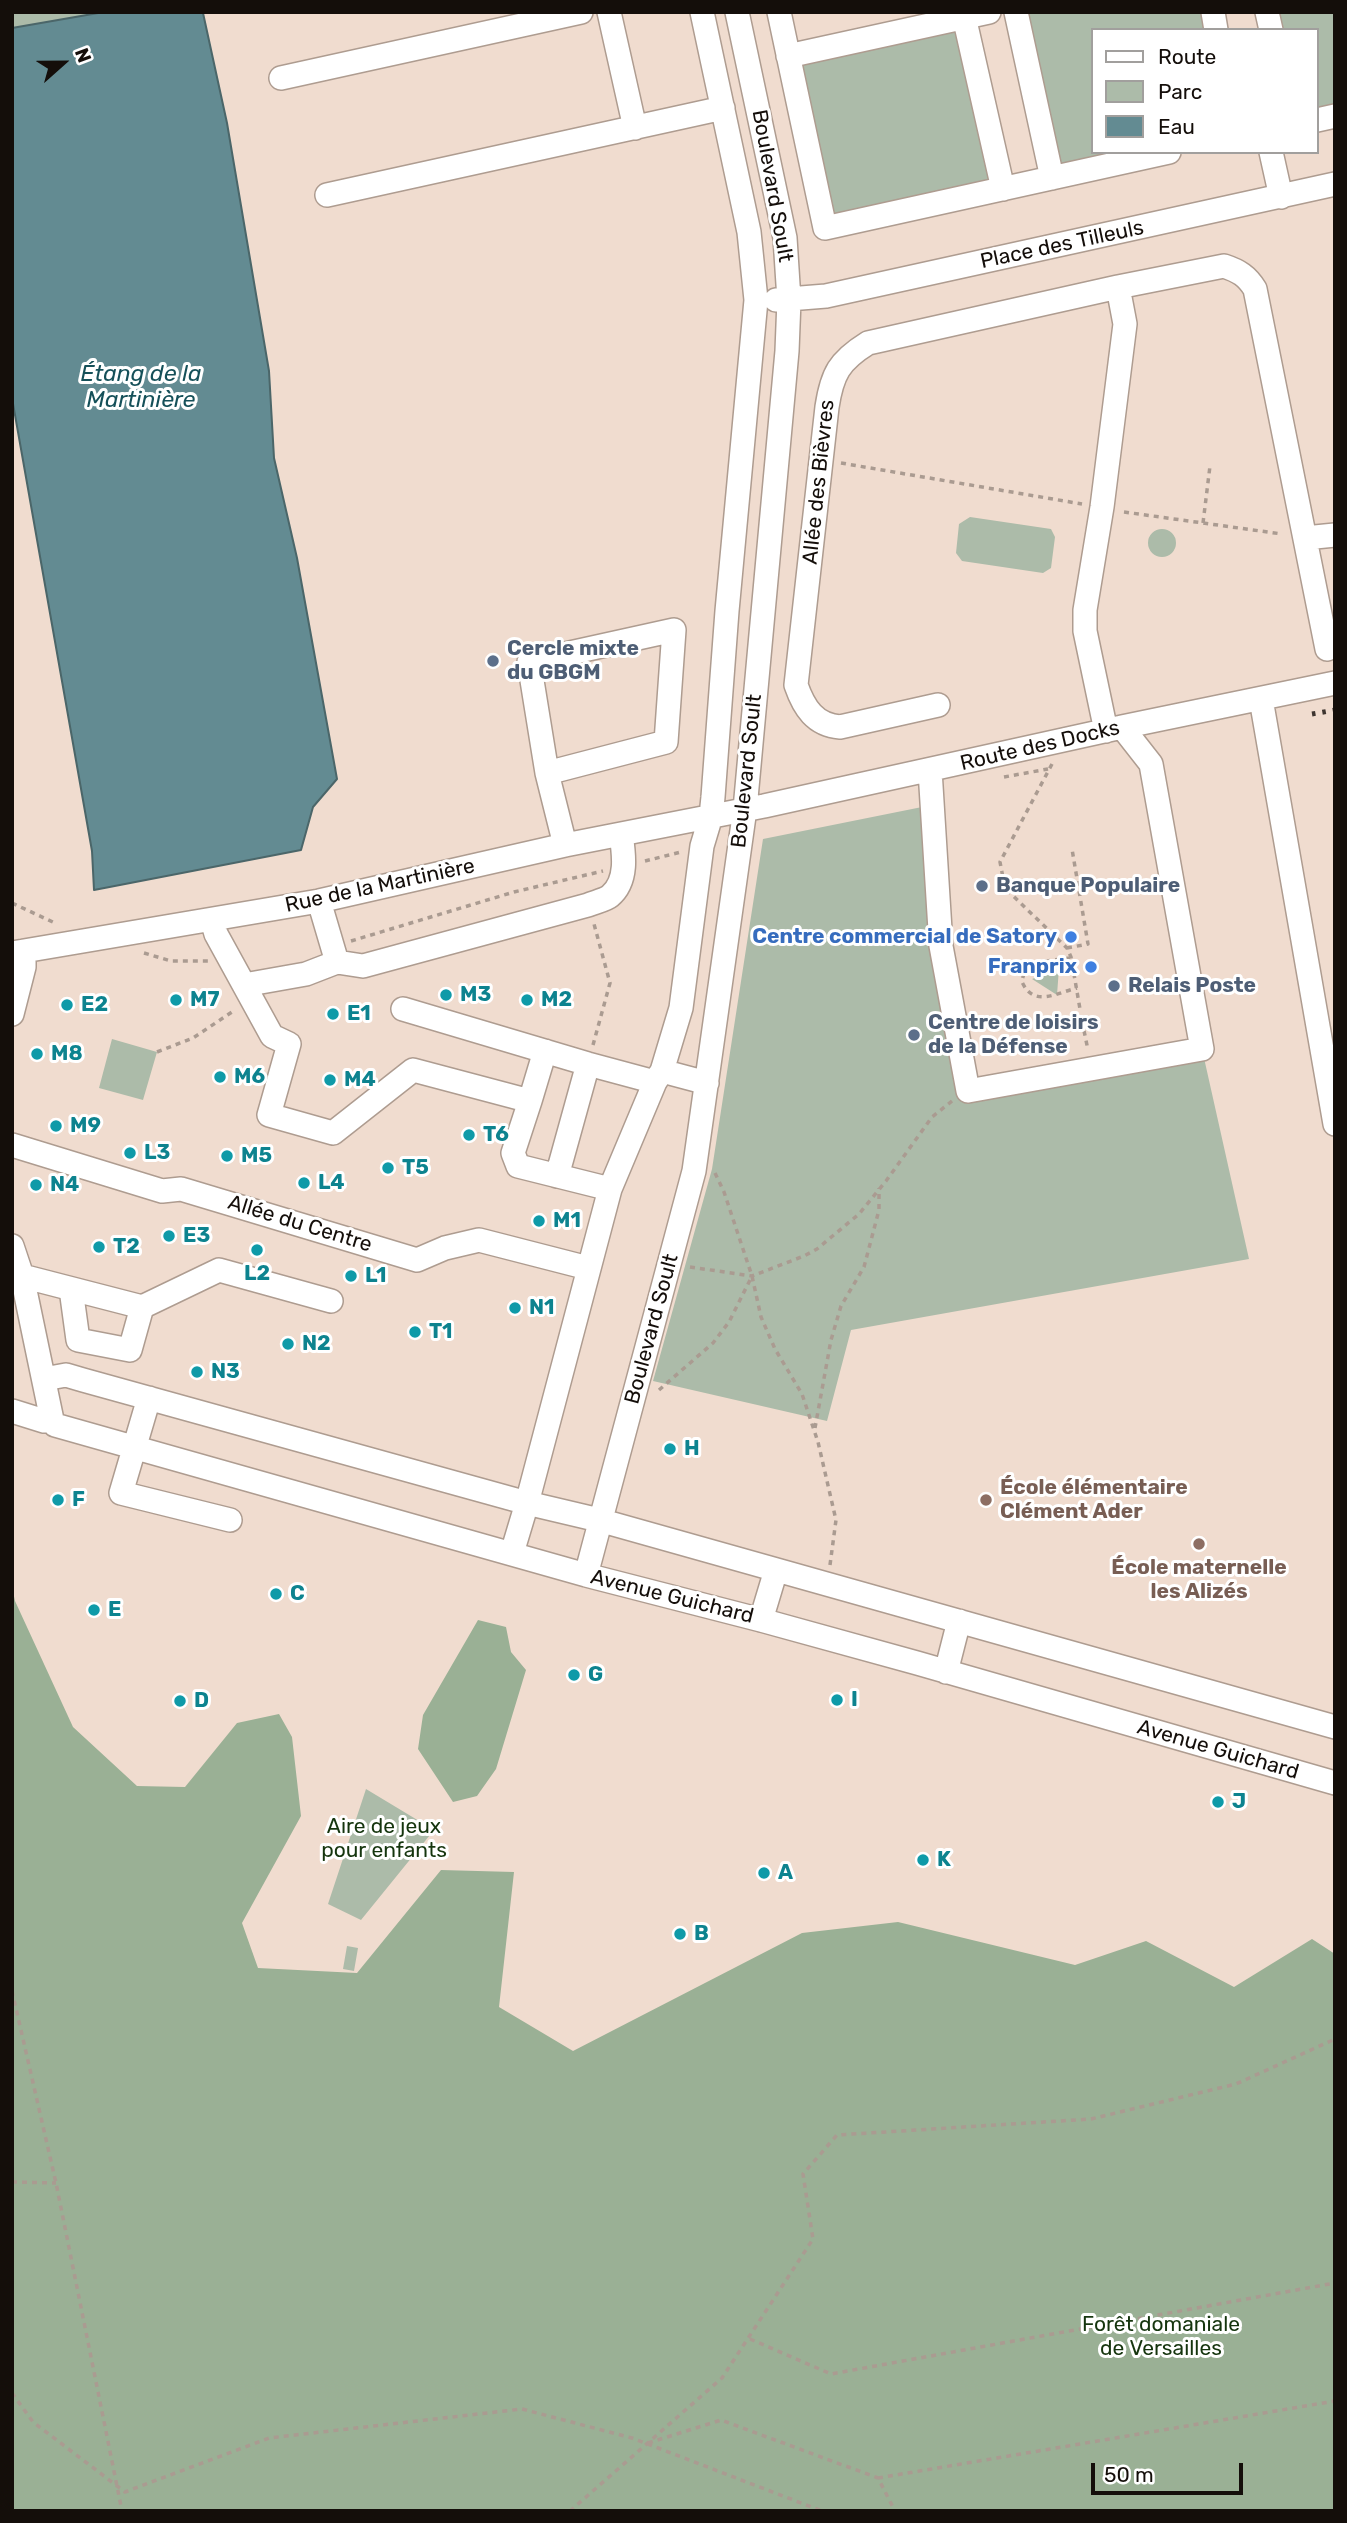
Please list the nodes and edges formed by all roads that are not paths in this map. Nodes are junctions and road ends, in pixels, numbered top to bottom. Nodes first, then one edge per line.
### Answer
1 (581, 12) edge
2 (609, 12) edge
3 (702, 12) edge
4 (737, 12) edge
5 (779, 12) edge
6 (989, 12) edge
7 (1016, 12) edge
8 (964, 15) edge
9 (788, 56) junction
10 (281, 78) dead end
11 (758, 107) junction
12 (724, 111) junction
13 (635, 128) junction
14 (1160, 154) edge
15 (1271, 154) edge
16 (1052, 178) junction
17 (1335, 184) edge
18 (1003, 189) junction
19 (327, 195) dead end
20 (1281, 197) junction
21 (1118, 287) junction
22 (756, 300) junction
23 (789, 300) junction
24 (1335, 535) edge
25 (1305, 538) junction
26 (1327, 649) dead end
27 (1335, 683) edge
28 (1261, 699) junction
29 (938, 705) dead end
30 (1114, 729) junction
31 (930, 770) junction
32 (547, 772) junction
33 (745, 809) junction
34 (711, 816) junction
35 (621, 834) junction
36 (565, 845) junction
37 (319, 901) junction
38 (212, 920) junction
39 (18, 952) edge
40 (337, 962) junction
41 (248, 992) junction
42 (403, 1009) dead end
43 (12, 1014) edge
44 (545, 1051) junction
45 (588, 1064) junction
46 (659, 1076) junction
47 (707, 1083) junction
48 (530, 1101) junction
49 (1335, 1124) edge
50 (12, 1145) edge
51 (557, 1176) junction
52 (610, 1189) junction
53 (12, 1246) edge
54 (589, 1268) junction
55 (22, 1276) junction
56 (71, 1289) junction
57 (331, 1301) dead end
58 (142, 1307) junction
59 (44, 1379) junction
60 (149, 1398) junction
61 (12, 1411) edge
62 (52, 1420) junction
63 (135, 1447) junction
64 (527, 1503) junction
65 (230, 1520) dead end
66 (599, 1520) junction
67 (512, 1553) junction
68 (775, 1570) junction
69 (586, 1575) junction
70 (761, 1620) junction
71 (959, 1621) junction
72 (946, 1672) junction
73 (1335, 1727) edge
74 (1335, 1783) edge

1 - 10 street
2 - 13 street
3 - 12 street, Boulevard Soult
4 - 11 street, Boulevard Soult
5 - 9 street
6 - 8 street
7 - 16 street
8 - 9 street
8 - 18 street
9 - 18 street
11 - 12 street
11 - 23 street, Boulevard Soult
12 - 13 street
12 - 22 street, Boulevard Soult
13 - 19 street
14 - 16 street
15 - 20 street
16 - 18 street
17 - 20 street, Place des Tilleuls
20 - 23 street, Place des Tilleuls
21 - 25 street, Allée des Bièvres
21 - 29 street, Allée des Bièvres
21 - 30 street
22 - 23 street, Place des Tilleuls
22 - 34 street, Boulevard Soult
23 - 33 street, Boulevard Soult
24 - 25 street
25 - 26 street, Allée des Bièvres
27 - 28 street, Route des Docks
28 - 30 street, Route des Docks
28 - 49 street
30 - 31 street, Route des Docks
30 - 31 street
31 - 33 street, Route des Docks
32 - 32 street
32 - 36 street
33 - 34 street, Rue de la Martinière
33 - 47 street, Boulevard Soult
34 - 35 street, Rue de la Martinière
34 - 46 street, Boulevard Soult
35 - 36 street, Rue de la Martinière
35 - 40 street
36 - 37 street, Rue de la Martinière
37 - 38 street, Rue de la Martinière
37 - 40 street
38 - 39 street, Rue de la Martinière
38 - 41 street
39 - 43 street
40 - 41 street
41 - 48 street
42 - 44 street
44 - 45 street
44 - 48 street
45 - 46 street
45 - 51 street
46 - 47 street
46 - 52 street, Boulevard Soult
47 - 66 street, Boulevard Soult
48 - 51 street
50 - 54 street, Allée du Centre
51 - 52 street
52 - 54 street, Boulevard Soult
53 - 55 street
54 - 64 street, Boulevard Soult
55 - 56 street
55 - 59 street
56 - 58 street
56 - 58 street
57 - 58 street
59 - 60 street
59 - 62 street
60 - 63 street
60 - 64 street
61 - 62 street, Avenue Guichard
62 - 63 street, Avenue Guichard
63 - 65 street
63 - 67 street, Avenue Guichard
64 - 66 street
64 - 67 street, Boulevard Soult
66 - 68 street
66 - 69 street, Boulevard Soult
67 - 69 street, Avenue Guichard
68 - 70 street
68 - 71 street
69 - 70 street, Avenue Guichard
70 - 72 street, Avenue Guichard
71 - 72 street
71 - 73 street
72 - 74 street, Avenue Guichard

